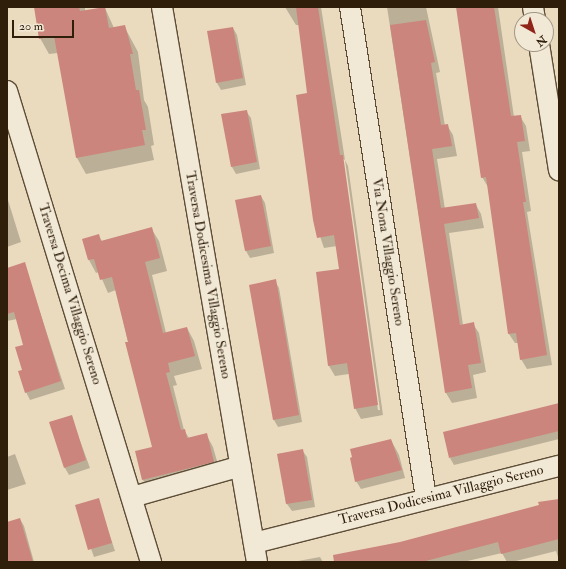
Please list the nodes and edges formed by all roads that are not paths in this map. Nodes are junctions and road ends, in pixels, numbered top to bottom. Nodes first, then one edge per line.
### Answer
1 (162, 7) edge
2 (350, 7) edge
3 (540, 52) edge
4 (7, 91) edge
5 (559, 170) edge
6 (241, 466) junction
7 (559, 466) edge
8 (132, 497) junction
9 (426, 498) junction
10 (254, 543) junction
11 (151, 562) edge
12 (257, 562) edge

1 - 6 street, Traversa Dodicesima Villaggio Sereno
2 - 9 street, Via Nona Villaggio Sereno
3 - 5 street
4 - 8 street, Traversa Decima Villaggio Sereno
6 - 8 street
6 - 10 street, Traversa Dodicesima Villaggio Sereno
7 - 9 street, Traversa Dodicesima Villaggio Sereno
8 - 11 street, Traversa Decima Villaggio Sereno
9 - 10 street, Traversa Dodicesima Villaggio Sereno
10 - 12 street, Traversa Dodicesima Villaggio Sereno

